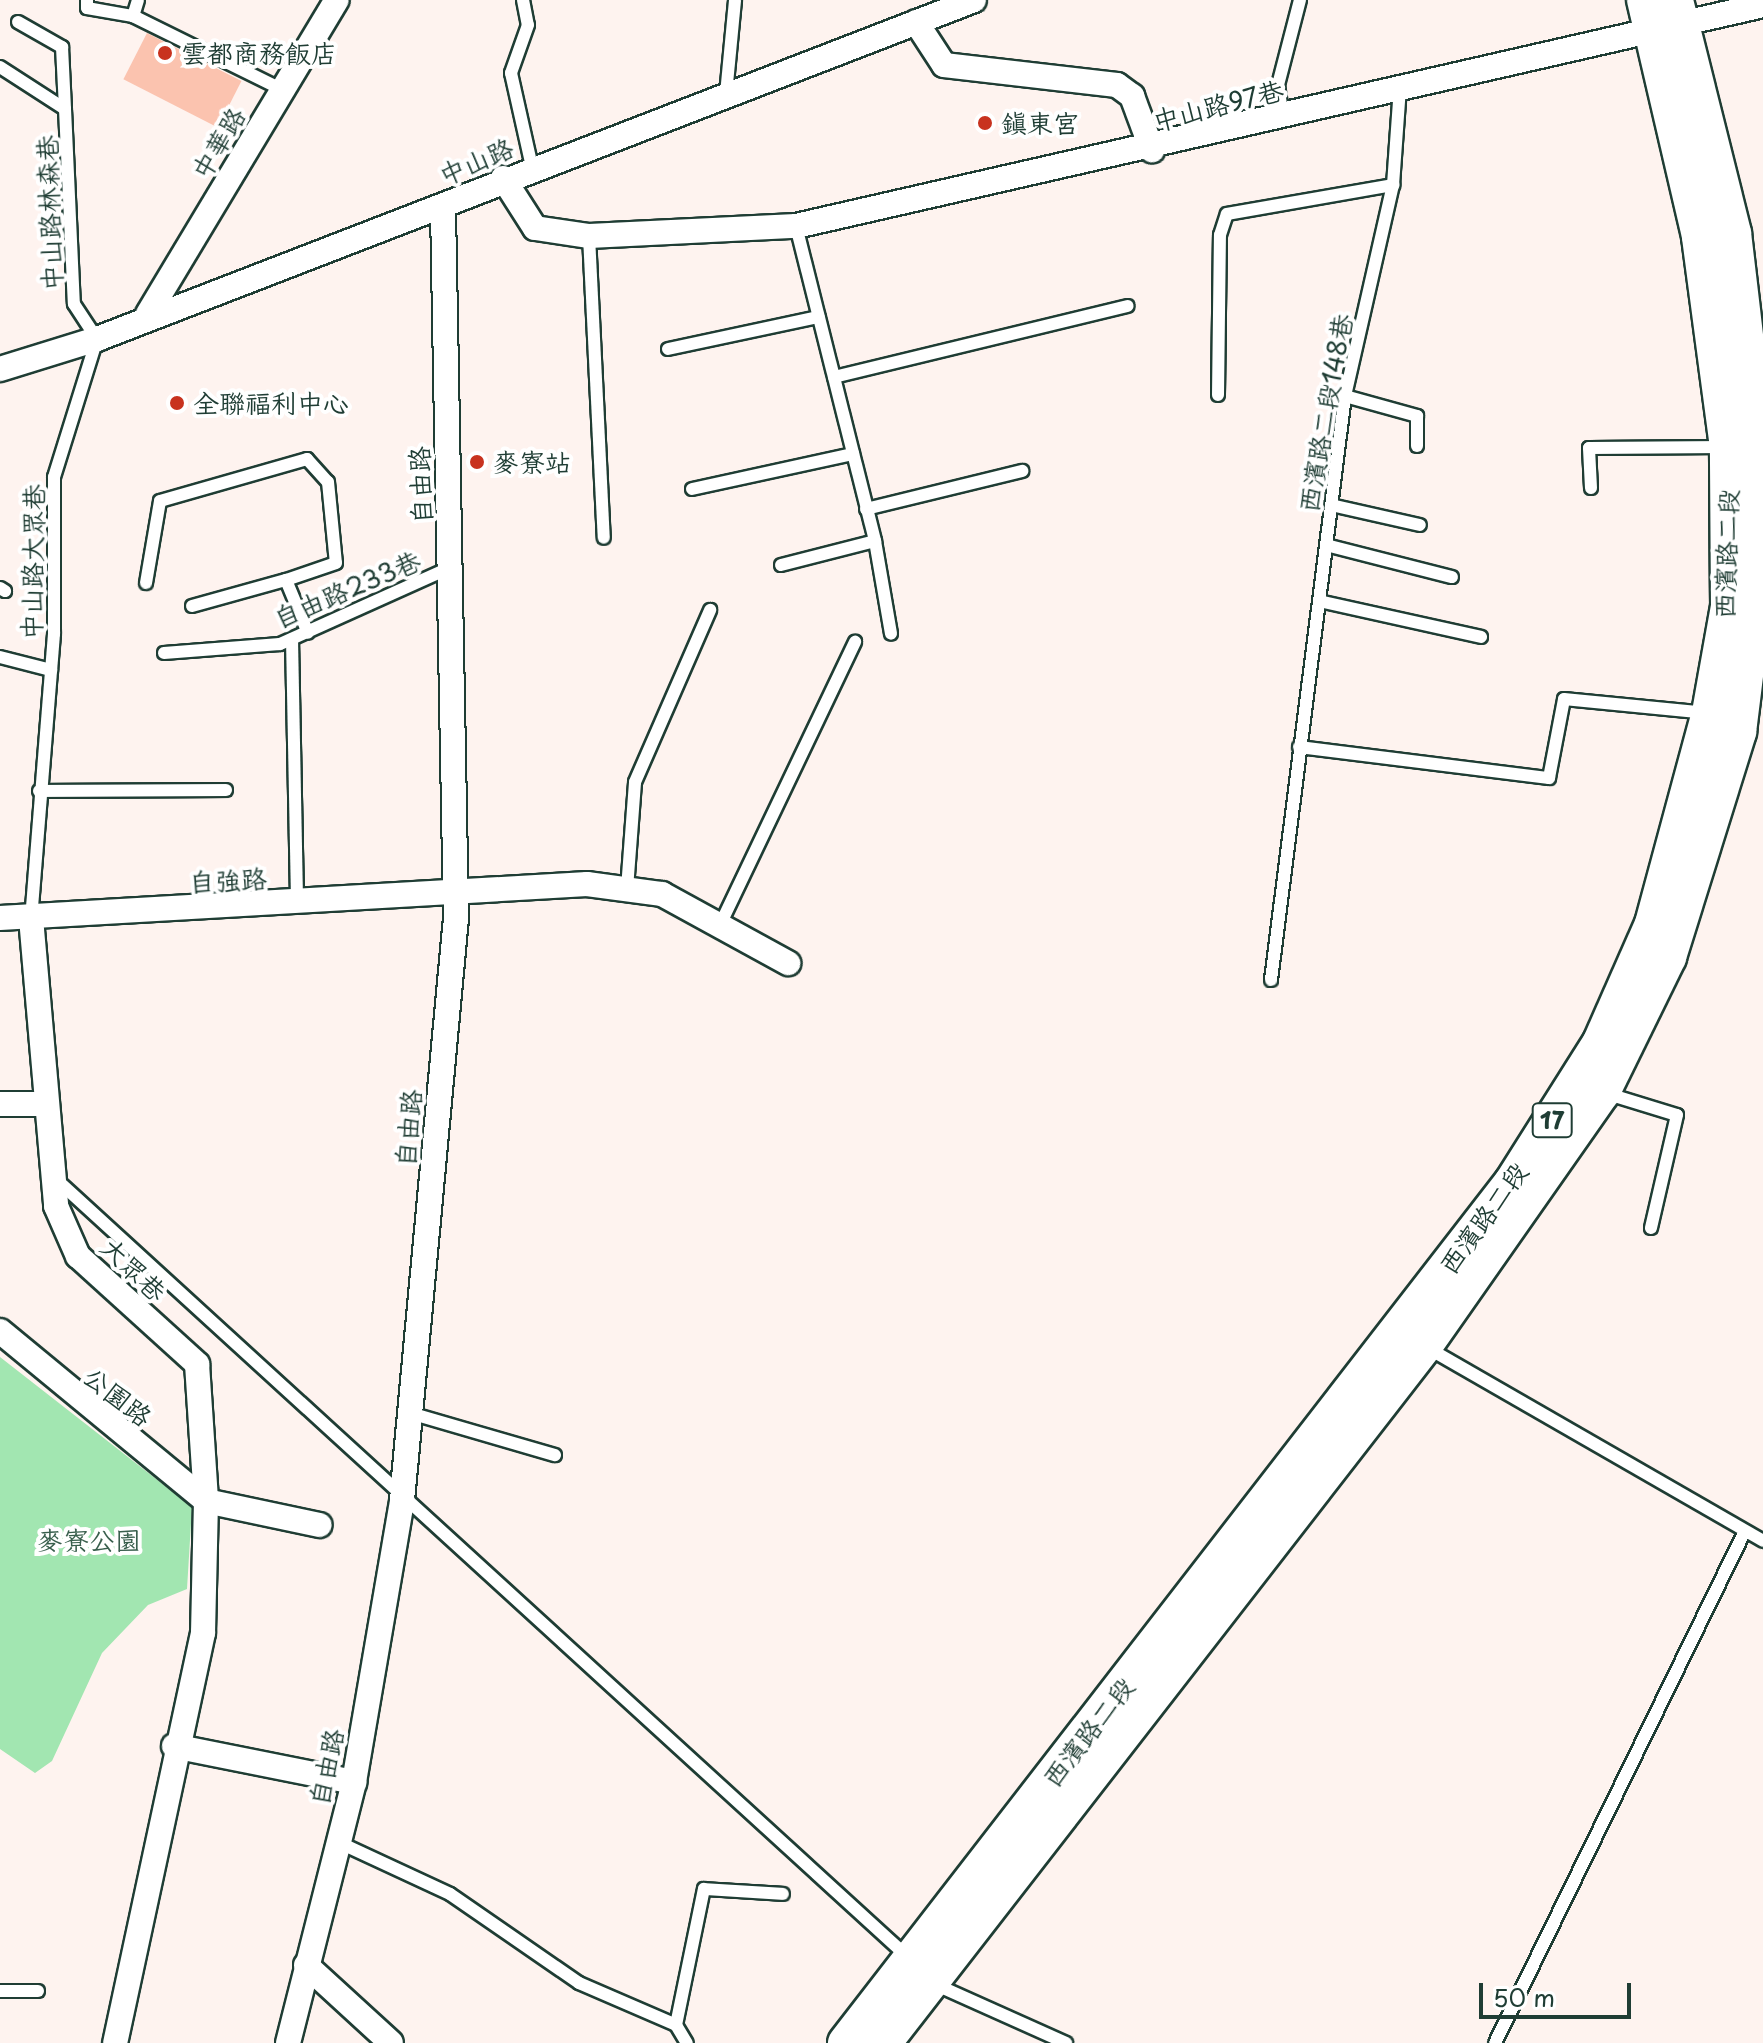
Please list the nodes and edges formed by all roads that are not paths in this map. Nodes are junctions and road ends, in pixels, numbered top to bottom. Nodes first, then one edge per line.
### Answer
1 (87, 0) edge
2 (138, 0) edge
3 (337, 0) edge
4 (523, 0) edge
5 (735, 0) edge
6 (974, 0) edge
7 (1300, 0) edge
8 (1763, 5) edge
9 (1663, 12) edge
10 (133, 16) junction
11 (18, 22) dead end
12 (916, 22) junction
13 (0, 67) edge
14 (1400, 88) junction
15 (283, 90) junction
16 (726, 94) junction
17 (65, 109) junction
18 (1283, 117) junction
19 (1152, 150) junction
20 (532, 167) junction
21 (503, 178) junction
22 (1393, 185) junction
23 (443, 206) junction
24 (796, 226) junction
25 (589, 236) junction
26 (1128, 306) dead end
27 (148, 314) junction
28 (819, 317) junction
29 (97, 339) junction
30 (668, 349) dead end
31 (0, 369) edge
32 (834, 377) junction
33 (1218, 395) dead end
34 (1345, 396) junction
35 (1417, 446) dead end
36 (1749, 447) edge
37 (853, 454) junction
38 (1022, 471) dead end
39 (1591, 488) dead end
40 (692, 489) dead end
41 (1331, 505) junction
42 (866, 509) junction
43 (1420, 525) dead end
44 (604, 538) dead end
45 (875, 541) junction
46 (1326, 545) junction
47 (781, 565) dead end
48 (451, 567) junction
49 (1452, 577) dead end
50 (286, 580) junction
51 (146, 583) dead end
52 (1319, 601) junction
53 (192, 606) dead end
54 (710, 610) dead end
55 (308, 633) junction
56 (891, 634) dead end
57 (1481, 637) dead end
58 (292, 639) junction
59 (855, 642) dead end
60 (164, 653) dead end
61 (0, 657) edge
62 (51, 670) junction
63 (1735, 726) junction
64 (1299, 747) junction
65 (226, 790) dead end
66 (39, 791) junction
67 (627, 889) junction
68 (458, 891) junction
69 (297, 905) junction
70 (0, 918) edge
71 (31, 918) junction
72 (720, 925) junction
73 (788, 963) dead end
74 (1271, 980) dead end
75 (1602, 1092) junction
76 (0, 1104) edge
77 (45, 1104) junction
78 (58, 1181) junction
79 (1651, 1228) dead end
80 (0, 1331) edge
81 (1413, 1337) junction
82 (410, 1413) junction
83 (555, 1455) dead end
84 (402, 1500) junction
85 (206, 1501) junction
86 (320, 1525) dead end
87 (1744, 1533) junction
88 (1763, 1541) edge
89 (174, 1746) junction
90 (354, 1782) junction
91 (338, 1842) junction
92 (783, 1894) dead end
93 (306, 1965) junction
94 (921, 1971) junction
95 (0, 1991) edge
96 (38, 1991) dead end
97 (676, 2025) junction
98 (115, 2043) edge
99 (288, 2043) edge
100 (391, 2043) edge
101 (687, 2043) edge
102 (846, 2043) edge
103 (883, 2043) edge
104 (1066, 2043) edge
105 (1495, 2043) edge

1 - 10 lane
2 - 10 lane
3 - 15 street, 中華路
4 - 20 lane
5 - 16 lane
6 - 12 street, 中山路
7 - 18 lane
8 - 9 street, 中山路97巷
9 - 14 street, 中山路97巷
9 - 36 main road, 西濱路二段 / 17
10 - 15 lane
11 - 17 lane
12 - 16 street, 中山路
12 - 19 street
13 - 17 lane, 中山路林森巷
14 - 18 street, 中山路97巷
14 - 22 lane, 西濱路二段148巷
15 - 27 street, 中華路
16 - 20 street, 中山路
17 - 29 lane, 中山路林森巷
18 - 19 street, 中山路97巷
19 - 24 street, 中山路97巷
20 - 21 street, 中山路
21 - 23 street, 中山路
21 - 25 street, 中山路97巷
22 - 33 lane
22 - 34 lane, 西濱路二段148巷
23 - 27 street, 中山路
23 - 48 street, 自由路
24 - 25 street, 中山路97巷
24 - 28 lane
25 - 44 lane
26 - 32 lane
27 - 29 street, 中山路
28 - 30 lane
28 - 32 lane
29 - 31 street, 中山路
29 - 62 lane, 中山路大眾巷
32 - 37 lane
34 - 35 lane
34 - 41 lane, 西濱路二段148巷
36 - 39 lane
36 - 63 main road, 西濱路二段 / 17
37 - 40 lane
37 - 42 lane
38 - 42 lane
41 - 43 lane
41 - 46 lane, 西濱路二段148巷
42 - 45 lane
45 - 47 lane
45 - 56 lane
46 - 49 lane
46 - 52 lane, 西濱路二段148巷
48 - 55 lane, 自由路233巷
48 - 68 street, 自由路
50 - 51 lane
50 - 53 lane
50 - 55 lane
52 - 57 lane
52 - 64 lane, 西濱路二段148巷
54 - 67 lane
55 - 58 lane, 自由路233巷
58 - 60 lane, 自由路233巷
58 - 69 lane
59 - 72 lane
61 - 62 lane
62 - 66 lane, 中山路大眾巷
63 - 64 lane
63 - 75 main road, 西濱路二段 / 17
63 - 81 main road, 西濱路二段 / 17
64 - 74 lane, 西濱路二段148巷
65 - 66 lane
66 - 71 lane, 中山路大眾巷
67 - 68 street, 自強路
67 - 72 street, 自強路
68 - 69 street, 自強路
68 - 82 street, 自由路
69 - 71 street, 自強路
70 - 71 street, 自強路
71 - 77 street, 大眾巷
72 - 73 street, 自強路
75 - 79 lane
75 - 81 main road, 西濱路二段 / 17
76 - 77 street
77 - 78 street, 大眾巷
78 - 84 lane
78 - 85 street, 大眾巷
80 - 85 street, 公園路
81 - 87 lane
81 - 94 main road, 西濱路二段 / 17
82 - 83 lane
82 - 84 street, 自由路
84 - 90 street, 自由路
84 - 94 lane
85 - 86 street
85 - 89 street
87 - 88 lane
87 - 105 lane
89 - 90 street
89 - 98 street
90 - 91 street, 自由路
91 - 93 street, 自由路
91 - 97 lane
92 - 97 lane
93 - 99 street, 自由路
93 - 100 street
94 - 102 main road, 西濱路二段 / 17
94 - 103 main road, 西濱路二段 / 17
94 - 104 lane
95 - 96 lane
97 - 101 lane

